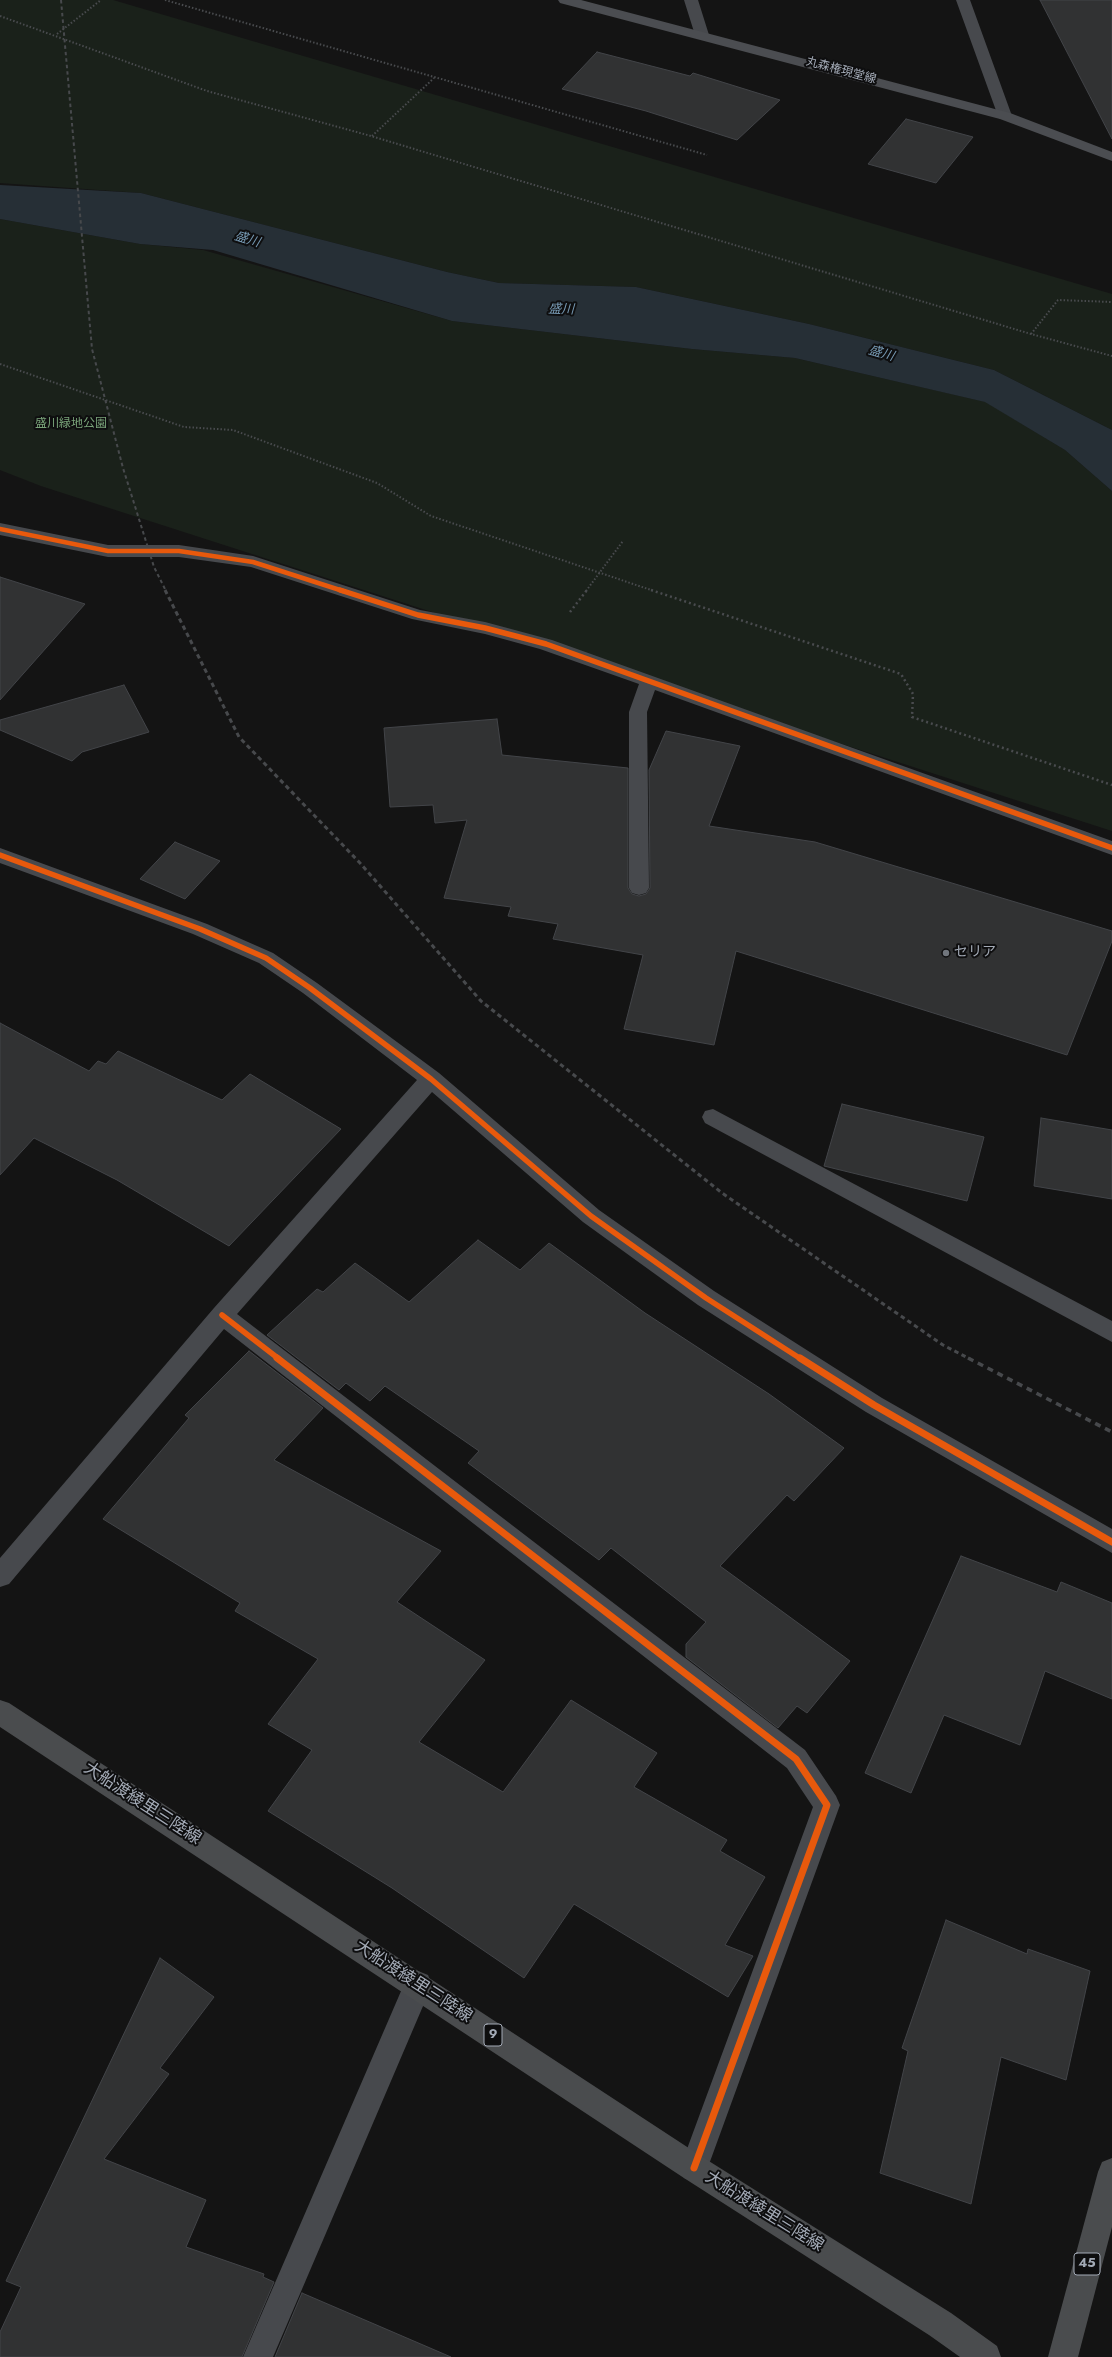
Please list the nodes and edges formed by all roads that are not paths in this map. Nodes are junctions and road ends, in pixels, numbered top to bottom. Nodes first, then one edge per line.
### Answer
1 (565, 0) edge
2 (691, 0) edge
3 (963, 0) edge
4 (702, 35) junction
5 (1005, 116) junction
6 (1112, 157) edge
7 (0, 529) edge
8 (649, 681) junction
9 (1112, 848) edge
10 (0, 855) edge
11 (639, 888) dead end
12 (431, 1079) junction
13 (713, 1117) dead end
14 (222, 1315) junction
15 (1112, 1332) edge
16 (1112, 1542) edge
17 (0, 1576) edge
18 (0, 1712) edge
19 (418, 1985) junction
20 (694, 2168) junction
21 (1112, 2172) edge
22 (258, 2357) edge
23 (986, 2357) edge
24 (1063, 2357) edge

1 - 4 main road, 丸森権現堂線
2 - 4 street
3 - 5 street
4 - 5 main road, 丸森権現堂線
5 - 6 main road, 丸森権現堂線
7 - 8 street
8 - 9 street
8 - 11 street
10 - 12 street
12 - 14 street
12 - 16 street
13 - 15 street
14 - 17 street
14 - 20 street
18 - 19 main road, 大船渡綾里三陸線 / 9
19 - 20 main road, 大船渡綾里三陸線 / 9
19 - 22 street
20 - 23 main road, 大船渡綾里三陸線 / 9
21 - 24 main road, 45

